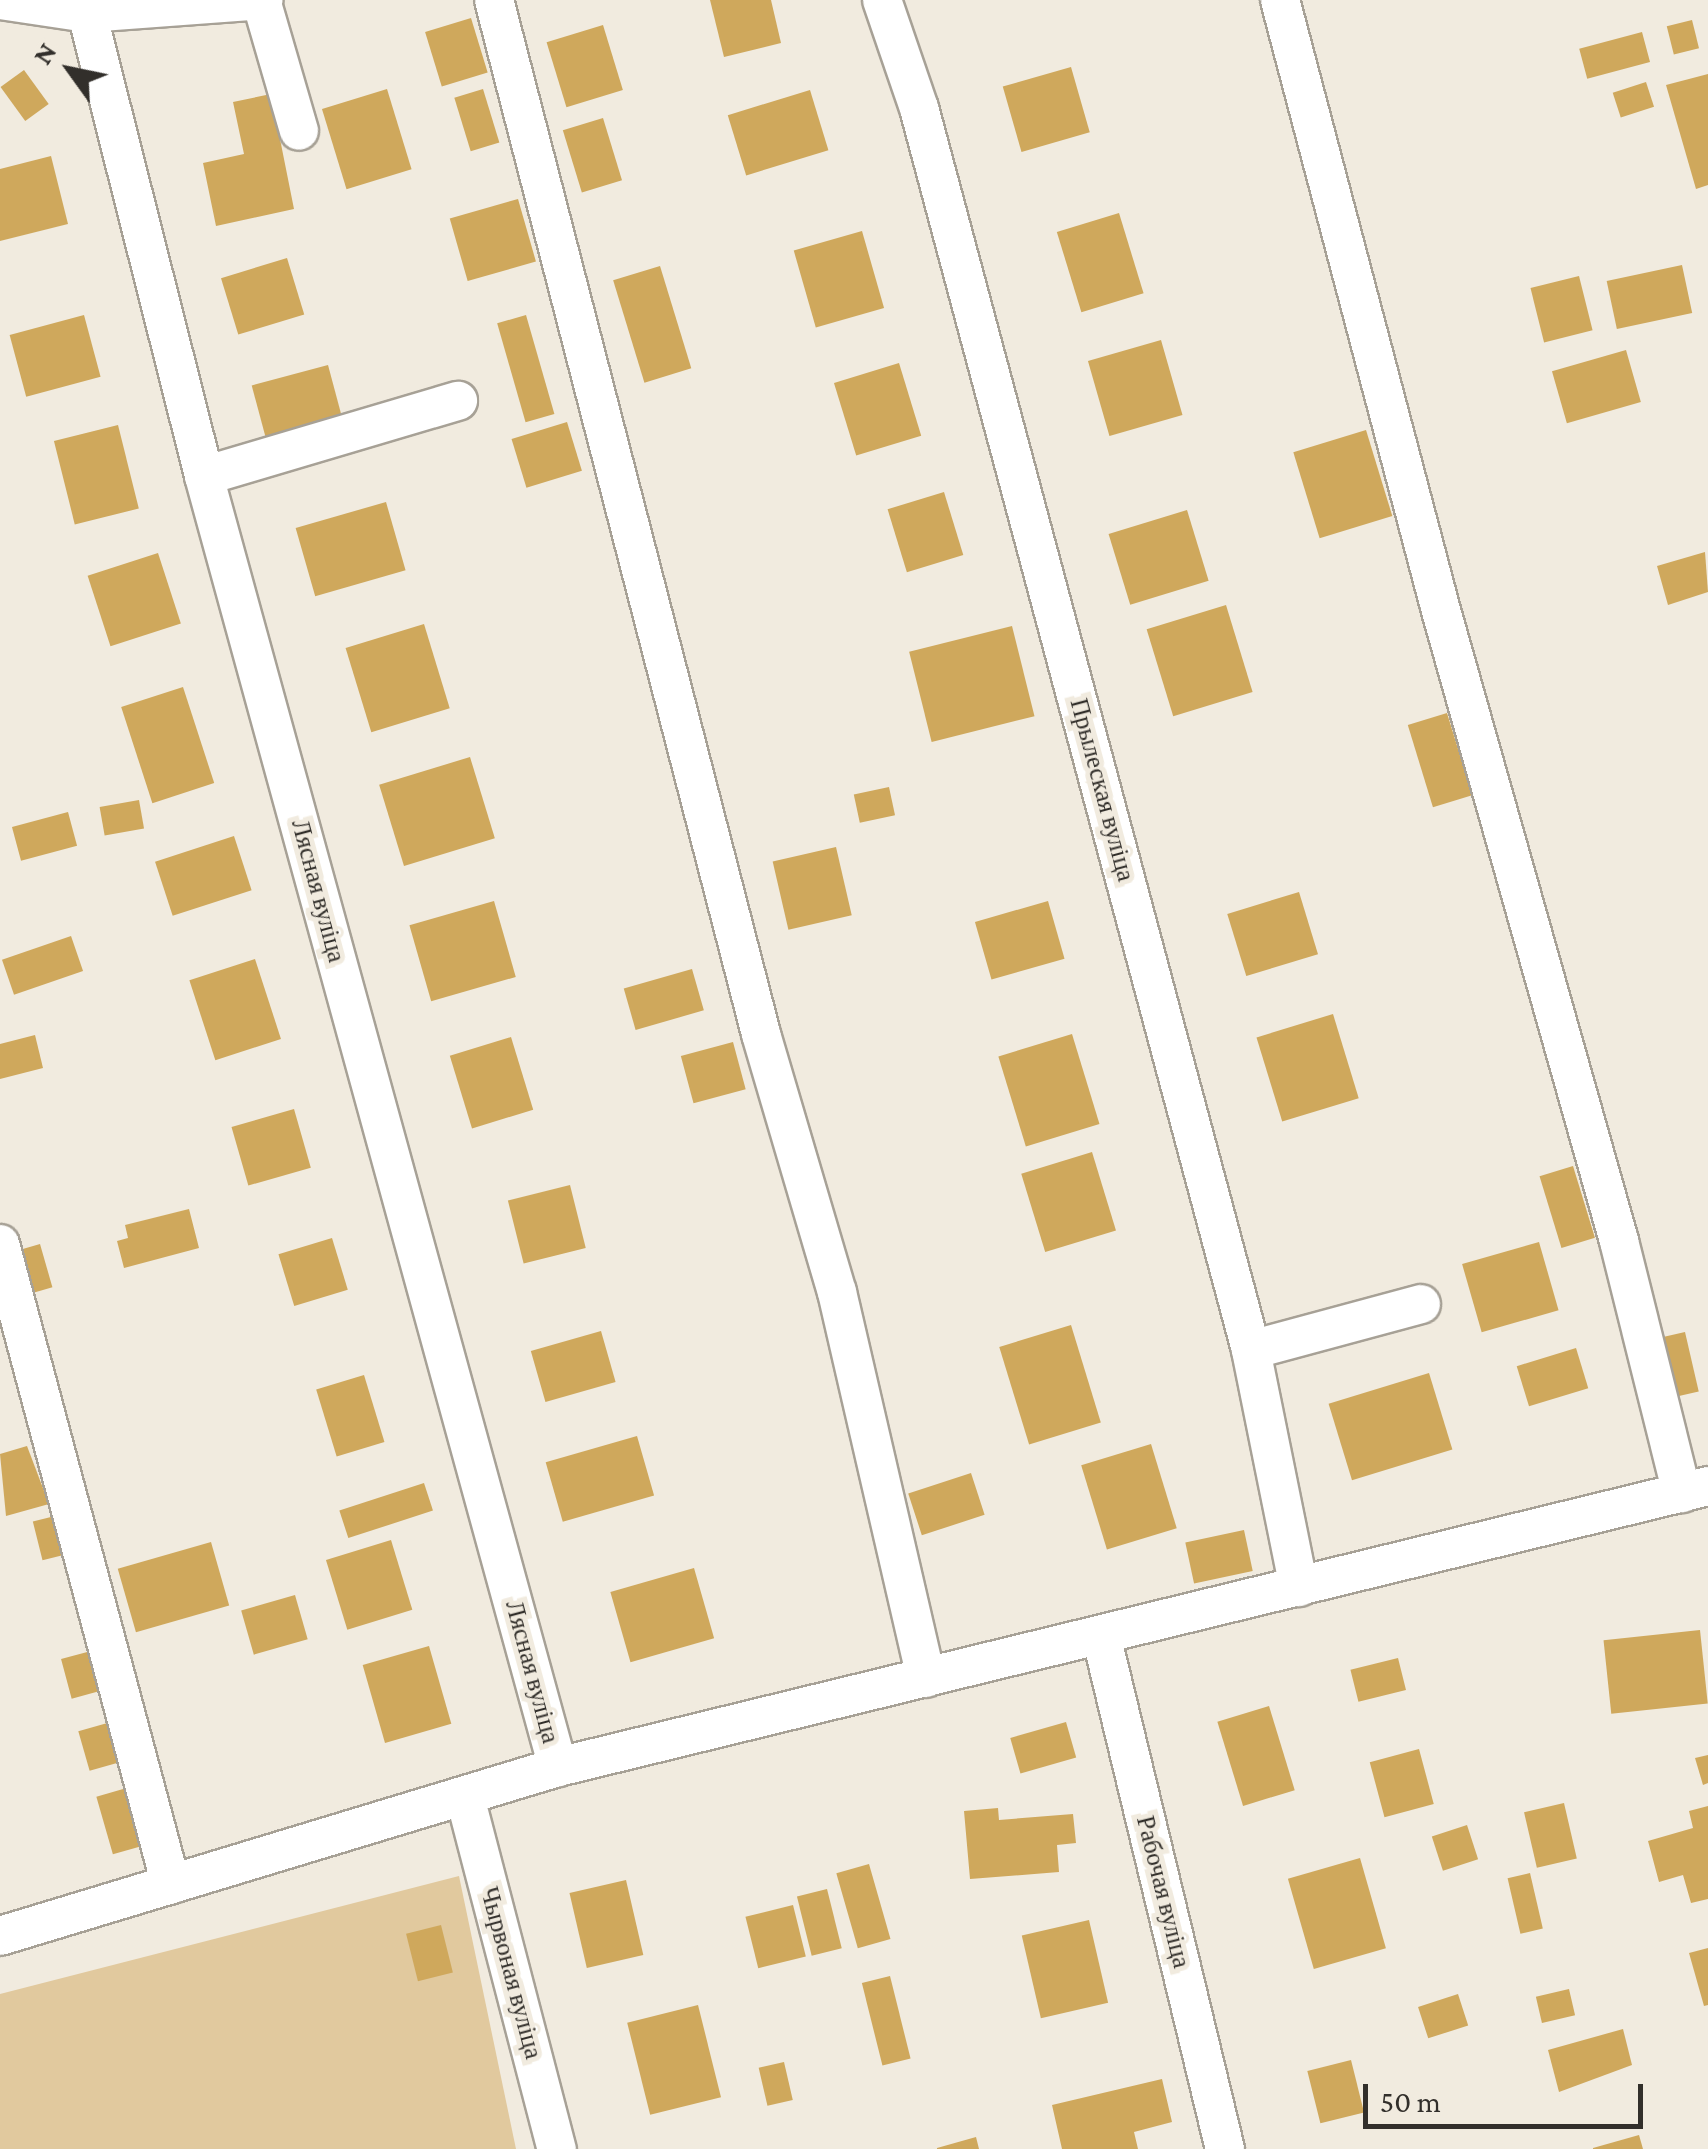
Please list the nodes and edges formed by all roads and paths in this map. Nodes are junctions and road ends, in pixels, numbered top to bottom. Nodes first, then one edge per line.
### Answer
1 (0, 0) edge
2 (262, 0) edge
3 (494, 0) edge
4 (882, 0) edge
5 (1280, 0) edge
6 (87, 13) junction
7 (299, 131) dead end
8 (458, 401) dead end
9 (204, 476) junction
10 (0, 1244) edge
11 (1421, 1304) dead end
12 (1251, 1350) junction
13 (1695, 1489) edge
14 (1299, 1587) junction
15 (1101, 1635) junction
16 (926, 1678) junction
17 (558, 1767) junction
18 (466, 1797) junction
19 (171, 1885) junction
20 (0, 1936) edge
21 (557, 2149) edge
22 (1225, 2149) edge

1 - 6 street
2 - 6 street
2 - 7 street
3 - 16 street
4 - 12 street, Прылеская вуліца
5 - 13 street
6 - 9 street, Лясная вуліца
8 - 9 street
9 - 17 street, Лясная вуліца
10 - 19 street
11 - 12 street
12 - 14 street, Прылеская вуліца
13 - 14 street
14 - 15 street
15 - 16 street
15 - 22 street, Рабочая вуліца
16 - 17 street
17 - 18 street
18 - 19 street
18 - 21 street, Чырвоная вуліца
19 - 20 street

